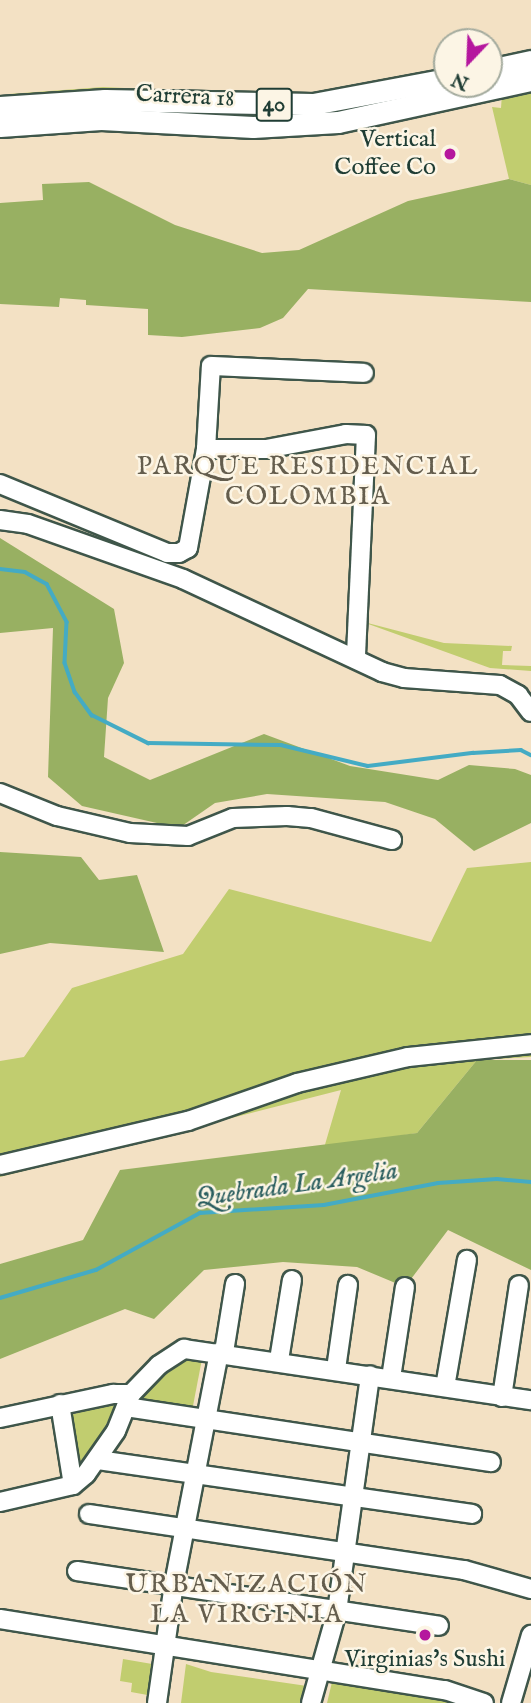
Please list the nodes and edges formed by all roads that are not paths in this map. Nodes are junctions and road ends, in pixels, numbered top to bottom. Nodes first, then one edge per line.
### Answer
1 (531, 61) edge
2 (503, 67) edge
3 (531, 80) edge
4 (433, 82) edge
5 (0, 107) edge
6 (0, 126) edge
7 (364, 373) dead end
8 (206, 449) junction
9 (0, 484) edge
10 (0, 520) edge
11 (356, 659) junction
12 (531, 712) edge
13 (0, 793) edge
14 (391, 840) dead end
15 (531, 1044) edge
16 (0, 1165) edge
17 (467, 1260) dead end
18 (292, 1280) dead end
19 (235, 1283) dead end
20 (519, 1284) dead end
21 (348, 1285) dead end
22 (405, 1287) dead end
23 (222, 1352) junction
24 (279, 1360) junction
25 (336, 1369) junction
26 (370, 1375) junction
27 (391, 1378) junction
28 (445, 1387) junction
29 (502, 1397) junction
30 (129, 1400) junction
31 (531, 1400) edge
32 (60, 1404) junction
33 (207, 1417) junction
34 (0, 1418) edge
35 (361, 1442) junction
36 (98, 1460) junction
37 (491, 1462) dead end
38 (197, 1474) junction
39 (73, 1485) junction
40 (353, 1499) junction
41 (0, 1502) edge
42 (89, 1514) dead end
43 (472, 1514) dead end
44 (186, 1529) junction
45 (346, 1554) junction
46 (77, 1571) dead end
47 (174, 1584) junction
48 (531, 1590) edge
49 (337, 1611) junction
50 (0, 1619) edge
51 (439, 1626) dead end
52 (531, 1635) edge
53 (165, 1645) junction
54 (320, 1671) junction
55 (156, 1703) edge
56 (311, 1703) edge
57 (484, 1703) edge
58 (511, 1703) edge

1 - 2 main road
3 - 6 main road, Carrera 18 / 40
4 - 5 main road, Carrera 18 / 40
7 - 8 street
8 - 9 street
8 - 11 street
10 - 11 street
11 - 12 street
13 - 14 street
15 - 16 street
17 - 28 street
18 - 24 street
19 - 23 street
20 - 29 street
21 - 25 street
22 - 27 street
23 - 24 street
23 - 30 street
23 - 33 street
24 - 25 street
25 - 26 street
26 - 27 street
26 - 35 street
27 - 28 street
28 - 29 street
29 - 31 street
30 - 32 street
30 - 33 street
30 - 36 street
32 - 34 street
32 - 39 street
33 - 35 street
33 - 38 street
35 - 37 street
35 - 40 street
36 - 38 street
36 - 39 street
38 - 40 street
38 - 44 street
39 - 41 street
40 - 43 street
40 - 45 street
42 - 44 street
44 - 45 street
44 - 47 street
45 - 48 street
45 - 49 street
46 - 47 street
47 - 49 street
47 - 53 street
49 - 51 street
49 - 54 street
50 - 53 street
52 - 58 street
53 - 54 street
53 - 55 street
54 - 56 street
54 - 57 street

